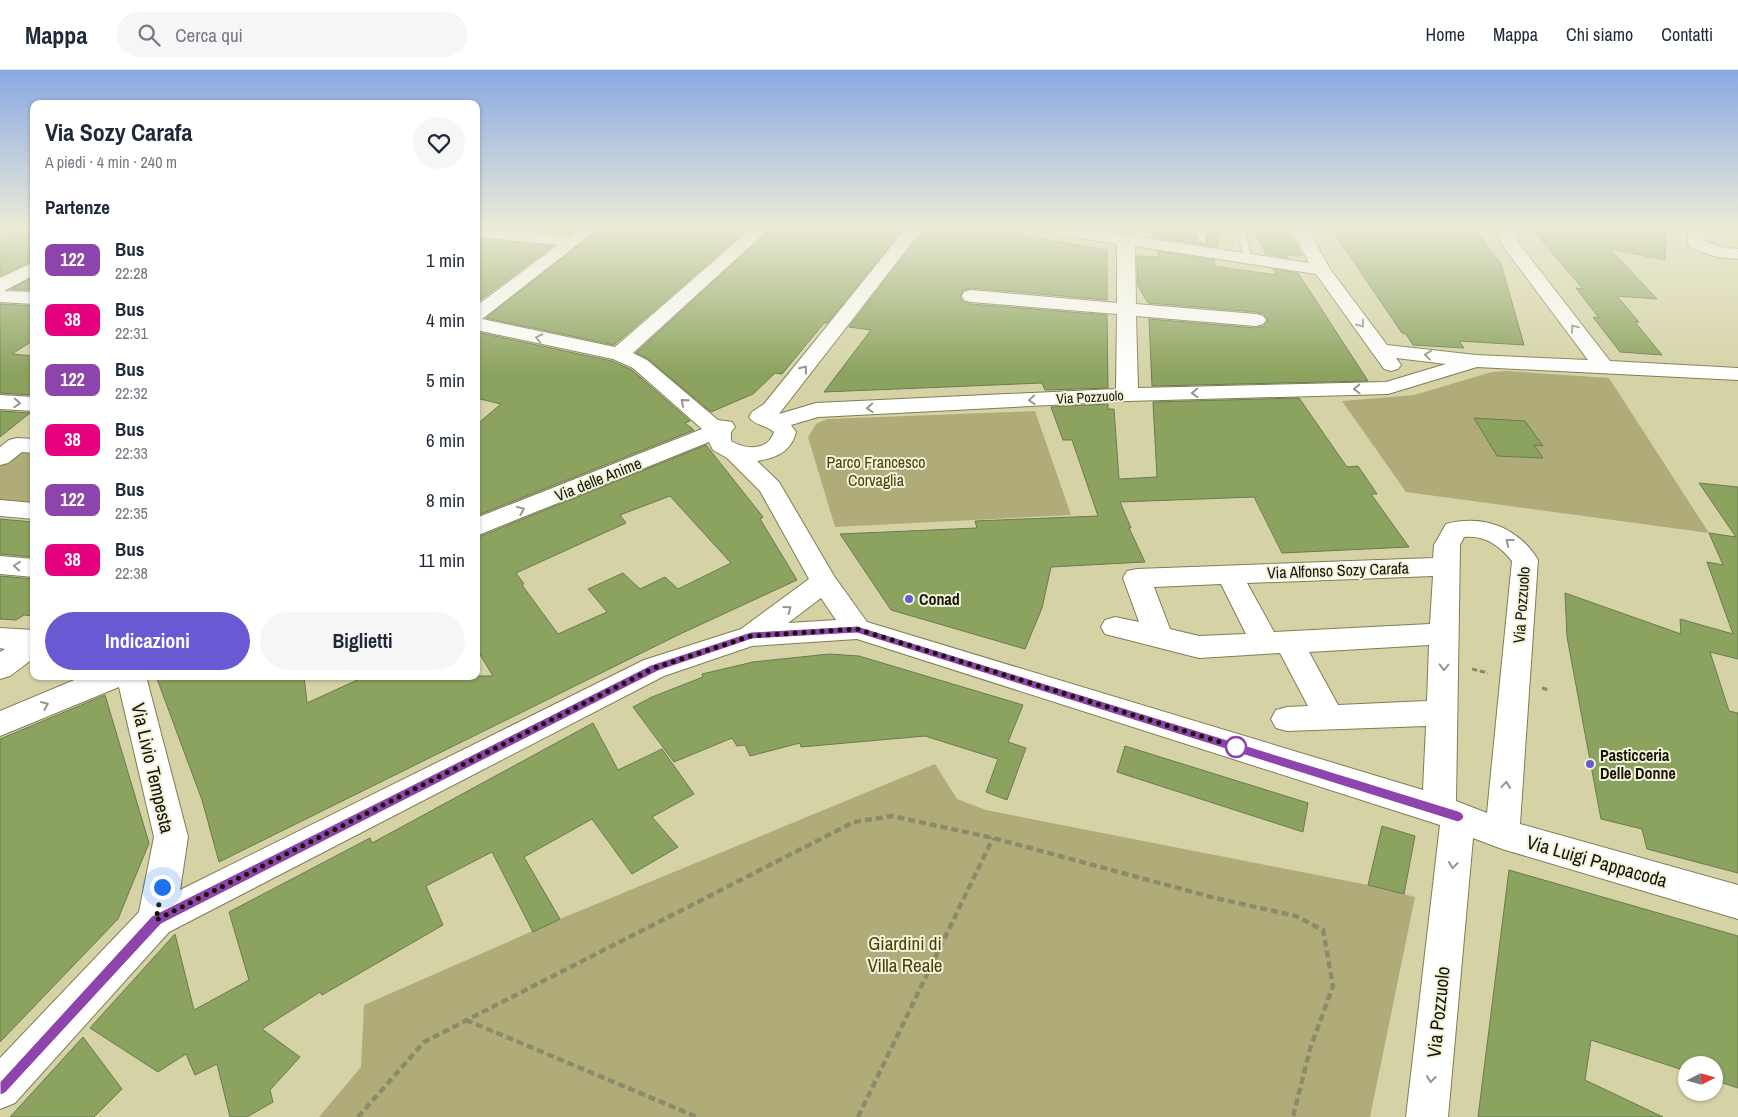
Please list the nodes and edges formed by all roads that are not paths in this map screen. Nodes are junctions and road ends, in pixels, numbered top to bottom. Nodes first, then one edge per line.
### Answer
1 (18, 276) edge
2 (528, 276) edge
3 (707, 276) edge
4 (877, 276) edge
5 (1131, 276) edge
6 (1326, 276) edge
7 (1535, 276) edge
8 (0, 286) edge
9 (0, 296) edge
10 (971, 296) dead end
11 (30, 298) edge
12 (1127, 309) junction
13 (480, 312) edge
14 (1256, 320) dead end
15 (480, 325) edge
16 (1380, 350) junction
17 (619, 354) junction
18 (1476, 361) junction
19 (1604, 367) junction
20 (1738, 374) edge
21 (1405, 383) junction
22 (787, 390) junction
23 (1127, 395) junction
24 (0, 402) edge
25 (30, 404) edge
26 (816, 410) junction
27 (768, 420) junction
28 (722, 430) junction
29 (30, 446) edge
30 (774, 449) junction
31 (735, 453) junction
32 (0, 458) edge
33 (770, 487) junction
34 (0, 508) edge
35 (30, 511) edge
36 (480, 526) edge
37 (0, 565) edge
38 (1447, 566) junction
39 (30, 568) edge
40 (1230, 574) junction
41 (824, 582) junction
42 (1115, 627) dead end
43 (857, 629) junction
44 (1444, 634) junction
45 (751, 636) junction
46 (0, 638) edge
47 (1159, 638) junction
48 (30, 642) edge
49 (1277, 643) junction
50 (30, 645) edge
51 (0, 668) edge
52 (105, 680) edge
53 (132, 680) edge
54 (1442, 712) junction
55 (1329, 718) junction
56 (1287, 719) dead end
57 (0, 724) edge
58 (1448, 813) junction
59 (1502, 834) junction
60 (1738, 902) edge
61 (156, 920) junction
62 (0, 1088) edge
63 (1427, 1117) edge

1 - 8 street
2 - 13 street
3 - 17 street
22 -> 4 street
5 - 12 street
6 -> 16 street
19 -> 7 street
9 - 11 street
10 - 12 street
12 - 14 street
12 - 23 street
17 -> 15 street
18 -> 16 street
16 - 21 street
28 -> 17 street
18 - 19 street
18 - 21 street, Via Pozzuolo
19 - 20 street
21 -> 23 street, Via Pozzuolo
22 - 26 street
22 - 27 street
23 -> 26 street, Via Pozzuolo
24 -> 25 street
26 - 27 street, Via Pozzuolo
27 - 28 street, Via delle Anime
27 - 30 street
28 - 31 street
36 -> 28 street, Via delle Anime
29 - 32 street
30 - 31 street
30 - 33 street
31 - 33 street
33 - 41 street
34 - 35 street
39 -> 37 street
38 - 40 street, Via Alfonso Sozy Carafa
38 - 44 street, Via Pozzuolo
59 -> 38 street, Via Pozzuolo
40 - 47 street, Via Alfonso Sozy Carafa
40 - 49 street
41 - 43 street
45 -> 41 street
42 - 47 street
43 - 45 street
43 - 58 street
44 - 49 street
44 -> 54 street, Via Pozzuolo
45 - 61 street
46 - 48 street
47 - 49 street
49 - 55 street
50 - 51 street
57 -> 52 street
53 - 61 street, Via Livio Tempesta
54 - 55 street
54 - 58 street, Via Pozzuolo
55 - 56 street
58 - 59 street, Via Luigi Pappacoda
58 -> 63 street, Via Pozzuolo
59 - 60 street, Via Luigi Pappacoda
61 - 62 street

